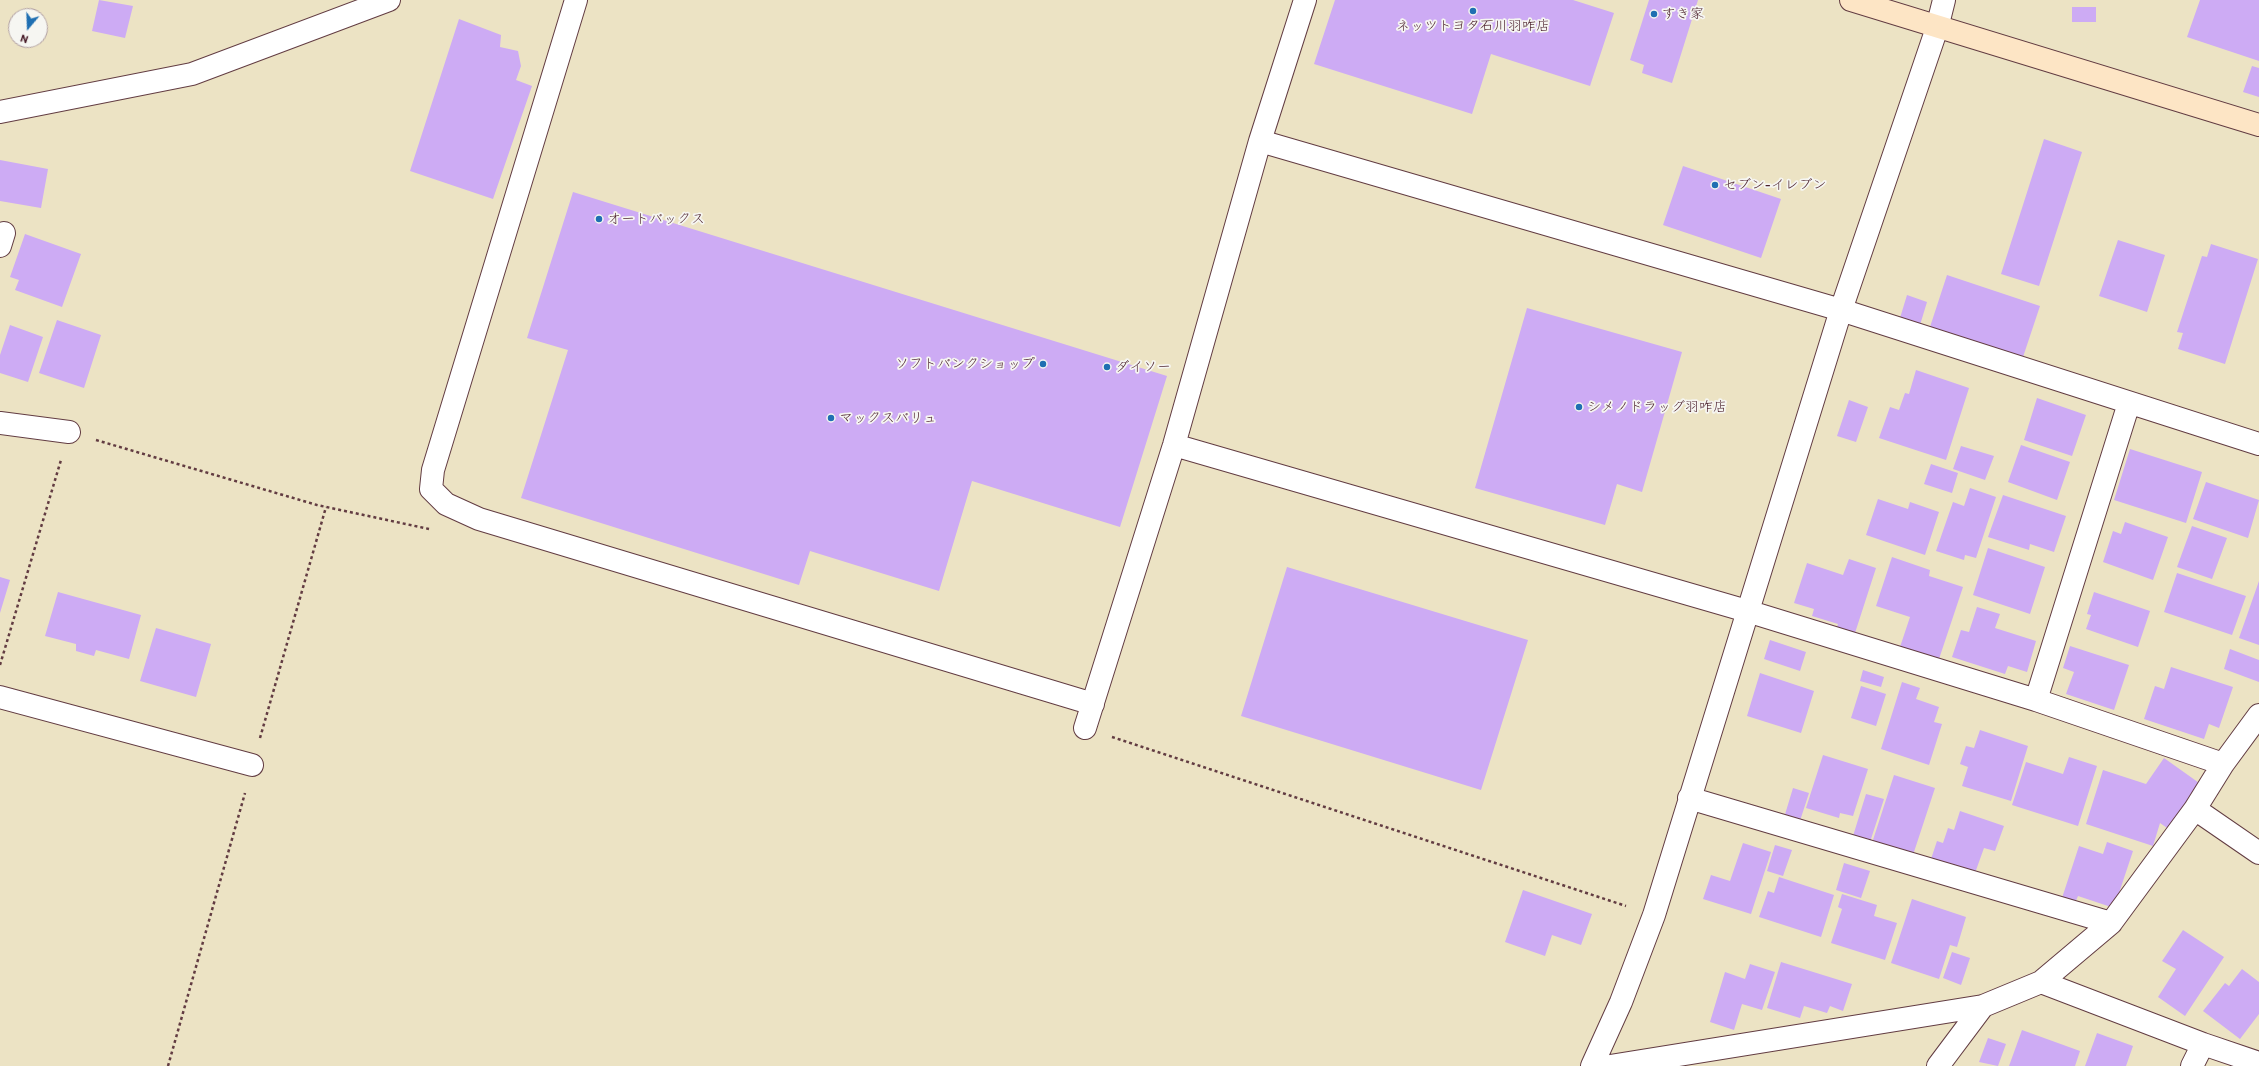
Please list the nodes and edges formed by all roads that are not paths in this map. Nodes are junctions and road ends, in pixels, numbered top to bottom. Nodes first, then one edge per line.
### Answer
1 (389, 0) edge
2 (576, 0) edge
3 (1305, 0) edge
4 (1851, 0) edge
5 (1944, 0) edge
6 (1937, 28) junction
7 (0, 112) edge
8 (2259, 125) edge
9 (1260, 141) junction
10 (1841, 310) junction
11 (2129, 403) junction
12 (0, 423) edge
13 (69, 432) road end
14 (2259, 444) edge
15 (1174, 445) junction
16 (1746, 611) junction
17 (0, 697) edge
18 (2036, 700) junction
19 (1093, 704) junction
20 (2259, 715) edge
21 (1085, 728) road end
22 (2223, 764) junction
23 (252, 765) road end
24 (1689, 798) junction
25 (2195, 808) junction
26 (2259, 854) edge
27 (2111, 923) junction
28 (2041, 982) junction
29 (1983, 1006) junction
30 (2202, 1044) junction
31 (2259, 1063) edge
32 (1592, 1066) edge
33 (1610, 1066) edge
34 (1938, 1066) edge
35 (2192, 1066) edge

1 - 7 street
2 - 19 street
3 - 9 street
4 - 6 street
5 - 6 street
6 - 8 street
6 - 10 street
9 - 10 street
9 - 15 street
10 - 11 street
10 - 16 street
11 - 14 street
11 - 18 street
12 - 13 street
15 - 16 street
15 - 19 street
16 - 18 street
16 - 24 street
17 - 23 street
18 - 22 street
19 - 21 street
20 - 22 street
22 - 25 street
24 - 27 street
24 - 32 street
25 - 26 street
25 - 27 street
27 - 28 street
28 - 29 street
28 - 30 street
29 - 33 street
29 - 34 street
30 - 31 street
30 - 35 street

